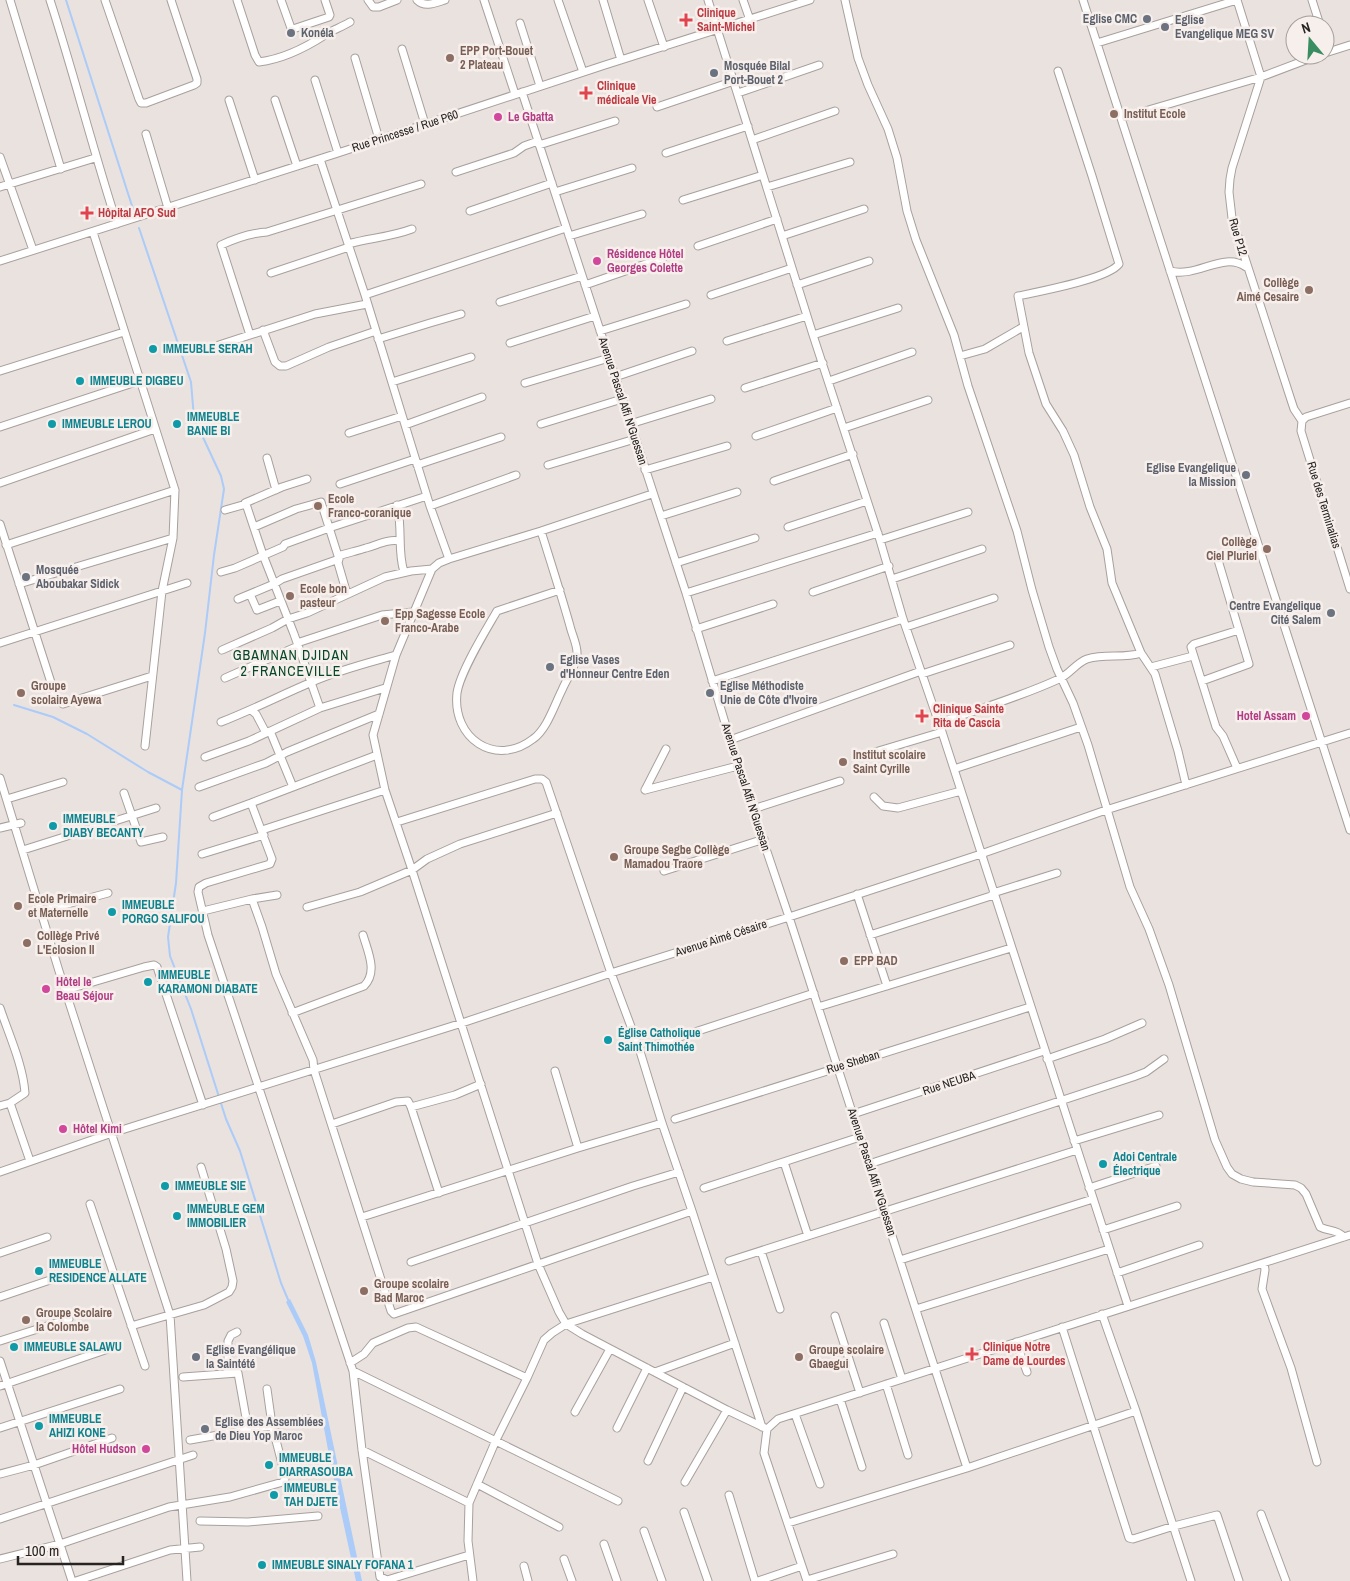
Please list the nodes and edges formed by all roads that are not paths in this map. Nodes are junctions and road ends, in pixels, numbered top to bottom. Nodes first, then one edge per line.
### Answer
1 (10, 0) edge
2 (50, 0) edge
3 (105, 0) edge
4 (171, 0) edge
5 (236, 0) edge
6 (281, 0) edge
7 (326, 0) edge
8 (368, 0) edge
9 (397, 0) edge
10 (417, 0) edge
11 (445, 0) edge
12 (484, 0) edge
13 (558, 0) edge
14 (603, 0) edge
15 (648, 0) edge
16 (708, 0) edge
17 (743, 0) edge
18 (810, 0) edge
19 (844, 0) edge
20 (1083, 0) edge
21 (1237, 0) edge
22 (1312, 0) edge
23 (800, 2) edge
24 (1317, 15) edge
25 (750, 20) junction
26 (350, 22) dead end
27 (520, 23) dead end
28 (718, 30) junction
29 (1097, 43) junction
30 (1350, 45) edge
31 (664, 47) junction
32 (402, 49) dead end
33 (1335, 50) edge
34 (355, 58) dead end
35 (621, 60) junction
36 (820, 65) dead end
37 (1293, 65) edge
38 (1058, 71) dead end
39 (583, 72) junction
40 (1261, 77) junction
41 (315, 80) dead end
42 (734, 81) junction
43 (540, 86) junction
44 (519, 93) junction
45 (738, 93) junction
46 (229, 100) dead end
47 (275, 100) dead end
48 (658, 107) dead end
49 (835, 111) dead end
50 (1121, 118) junction
51 (615, 121) dead end
52 (425, 124) junction
53 (748, 126) junction
54 (146, 134) dead end
55 (379, 139) junction
56 (752, 140) junction
57 (538, 143) junction
58 (338, 153) junction
59 (666, 153) dead end
60 (0, 157) edge
61 (95, 158) junction
62 (320, 159) junction
63 (850, 162) dead end
64 (297, 166) junction
65 (632, 168) dead end
66 (60, 169) junction
67 (456, 172) dead end
68 (763, 175) junction
69 (255, 180) junction
70 (552, 183) junction
71 (9, 184) junction
72 (421, 184) dead end
73 (0, 187) edge
74 (767, 187) junction
75 (554, 192) junction
76 (683, 200) dead end
77 (168, 208) junction
78 (864, 208) dead end
79 (337, 210) junction
80 (470, 211) dead end
81 (642, 214) dead end
82 (777, 219) junction
83 (117, 224) junction
84 (566, 228) junction
85 (412, 230) dead end
86 (93, 232) junction
87 (569, 236) junction
88 (782, 236) junction
89 (348, 245) junction
90 (698, 246) dead end
91 (33, 250) junction
92 (663, 258) dead end
93 (0, 261) edge
94 (869, 261) dead end
95 (792, 268) junction
96 (1247, 268) junction
97 (1170, 271) junction
98 (271, 273) dead end
99 (582, 276) junction
100 (585, 285) junction
101 (797, 285) junction
102 (365, 295) junction
103 (710, 295) dead end
104 (500, 302) dead end
105 (367, 304) junction
106 (686, 304) dead end
107 (898, 308) dead end
108 (461, 314) dead end
109 (596, 316) junction
110 (807, 316) junction
111 (1023, 327) junction
112 (263, 330) junction
113 (376, 331) junction
114 (600, 331) junction
115 (124, 332) junction
116 (250, 334) junction
117 (813, 335) junction
118 (378, 339) junction
119 (727, 341) dead end
120 (510, 344) dead end
121 (219, 345) dead end
122 (692, 351) dead end
123 (912, 352) dead end
124 (960, 356) junction
125 (471, 357) dead end
126 (609, 358) junction
127 (822, 362) junction
128 (0, 371) edge
129 (615, 377) junction
130 (829, 380) junction
131 (139, 381) junction
132 (392, 382) junction
133 (525, 383) dead end
134 (746, 388) dead end
135 (482, 397) dead end
136 (622, 399) junction
137 (712, 399) dead end
138 (928, 400) dead end
139 (1350, 403) edge
140 (837, 408) junction
141 (402, 416) junction
142 (1302, 421) junction
143 (541, 424) dead end
144 (630, 424) junction
145 (405, 425) junction
146 (0, 427) edge
147 (844, 428) junction
148 (155, 429) junction
149 (349, 433) dead end
150 (756, 436) dead end
151 (501, 437) dead end
152 (635, 440) junction
153 (727, 446) dead end
154 (853, 454) junction
155 (266, 458) dead end
156 (416, 462) junction
157 (548, 465) dead end
158 (645, 470) junction
159 (516, 475) dead end
160 (307, 479) dead end
161 (774, 481) dead end
162 (0, 482) edge
163 (340, 484) dead end
164 (175, 490) junction
165 (276, 490) junction
166 (737, 492) dead end
167 (652, 494) junction
168 (427, 496) junction
169 (868, 501) junction
170 (245, 505) junction
171 (397, 505) junction
172 (430, 506) junction
173 (225, 510) dead end
174 (968, 512) dead end
175 (661, 516) junction
176 (0, 524) edge
177 (254, 526) junction
178 (330, 527) junction
179 (788, 527) dead end
180 (541, 531) junction
181 (879, 536) junction
182 (173, 538) junction
183 (755, 538) dead end
184 (400, 541) junction
185 (6, 545) junction
186 (982, 548) dead end
187 (263, 555) junction
188 (339, 557) junction
189 (449, 559) junction
190 (1218, 560) dead end
191 (676, 563) junction
192 (889, 566) junction
193 (432, 568) junction
194 (222, 572) dead end
195 (404, 572) junction
196 (892, 579) junction
197 (187, 583) dead end
198 (19, 584) junction
199 (274, 584) junction
200 (1350, 589) edge
201 (560, 590) junction
202 (162, 591) junction
203 (813, 592) dead end
204 (686, 593) junction
205 (250, 594) junction
206 (347, 594) junction
207 (994, 598) dead end
208 (238, 599) dead end
209 (280, 601) junction
210 (773, 604) dead end
211 (413, 612) junction
212 (903, 618) junction
213 (288, 619) junction
214 (906, 627) junction
215 (696, 629) junction
216 (1239, 630) junction
217 (34, 632) junction
218 (0, 643) edge
219 (298, 644) junction
220 (1010, 646) dead end
221 (222, 650) dead end
222 (1140, 653) junction
223 (396, 655) junction
224 (1193, 656) junction
225 (1151, 667) junction
226 (921, 673) junction
227 (152, 676) junction
228 (225, 678) dead end
229 (1061, 678) junction
230 (712, 681) junction
231 (1202, 681) junction
232 (312, 682) junction
233 (385, 688) junction
234 (320, 708) junction
235 (251, 710) junction
236 (379, 714) junction
237 (221, 722) dead end
238 (939, 723) junction
239 (1081, 727) junction
240 (268, 732) junction
241 (942, 732) junction
242 (1350, 733) edge
243 (730, 740) junction
244 (1321, 742) junction
245 (145, 746) dead end
246 (666, 749) dead end
247 (875, 752) dead end
248 (280, 755) junction
249 (377, 755) junction
250 (205, 757) dead end
251 (738, 766) junction
252 (1238, 768) junction
253 (954, 769) junction
254 (0, 778) edge
255 (840, 781) dead end
256 (63, 782) dead end
257 (1186, 785) junction
258 (199, 786) dead end
259 (293, 787) junction
260 (385, 790) junction
261 (961, 792) junction
262 (124, 793) dead end
263 (874, 797) dead end
264 (7, 800) junction
265 (251, 803) junction
266 (156, 808) dead end
267 (754, 809) junction
268 (1106, 810) junction
269 (557, 813) junction
270 (131, 816) junction
271 (213, 817) dead end
272 (397, 822) junction
273 (18, 823) junction
274 (0, 828) edge
275 (1350, 830) edge
276 (263, 832) junction
277 (164, 838) dead end
278 (764, 839) junction
279 (23, 850) junction
280 (202, 854) dead end
281 (981, 854) junction
282 (412, 870) junction
283 (664, 871) dead end
284 (1058, 873) dead end
285 (108, 893) dead end
286 (857, 894) junction
287 (993, 894) junction
288 (277, 895) dead end
289 (252, 899) junction
290 (307, 907) dead end
291 (41, 911) junction
292 (204, 912) junction
293 (789, 917) junction
294 (870, 934) junction
295 (363, 935) dead end
296 (1011, 948) junction
297 (611, 973) junction
298 (887, 986) junction
299 (66, 990) junction
300 (814, 993) junction
301 (818, 1007) junction
302 (1030, 1007) junction
303 (0, 1008) edge
304 (292, 1013) junction
305 (1142, 1023) dead end
306 (462, 1024) junction
307 (650, 1047) dead end
308 (1044, 1051) junction
309 (1047, 1059) junction
310 (1164, 1059) dead end
311 (838, 1067) junction
312 (314, 1070) junction
313 (554, 1072) dead end
314 (481, 1084) junction
315 (259, 1087) junction
316 (1061, 1101) junction
317 (10, 1103) junction
318 (203, 1105) junction
319 (0, 1106) edge
320 (411, 1107) junction
321 (853, 1114) junction
322 (1159, 1115) dead end
323 (675, 1119) dead end
324 (662, 1123) junction
325 (332, 1124) junction
326 (112, 1133) junction
327 (860, 1137) junction
328 (1074, 1141) junction
329 (578, 1148) junction
330 (1077, 1150) junction
331 (30, 1161) junction
332 (784, 1162) junction
333 (869, 1164) junction
334 (1156, 1166) dead end
335 (201, 1167) dead end
336 (509, 1170) junction
337 (0, 1172) edge
338 (679, 1172) junction
339 (704, 1188) dead end
340 (1089, 1188) junction
341 (439, 1193) junction
342 (1093, 1199) junction
343 (90, 1204) dead end
344 (1177, 1206) dead end
345 (692, 1210) junction
346 (884, 1211) junction
347 (362, 1217) junction
348 (525, 1223) junction
349 (1103, 1230) junction
350 (808, 1236) junction
351 (1347, 1236) edge
352 (47, 1237) dead end
353 (1199, 1246) dead end
354 (1109, 1249) junction
355 (761, 1251) junction
356 (0, 1253) edge
357 (900, 1260) junction
358 (729, 1261) dead end
359 (411, 1262) dead end
360 (1264, 1263) junction
361 (538, 1264) junction
362 (1117, 1273) junction
363 (60, 1277) dead end
364 (713, 1277) junction
365 (0, 1297) edge
366 (1128, 1306) junction
367 (780, 1309) dead end
368 (916, 1309) junction
369 (1102, 1314) junction
370 (170, 1315) junction
371 (834, 1316) dead end
372 (69, 1318) dead end
373 (566, 1324) junction
374 (884, 1324) dead end
375 (131, 1326) junction
376 (1062, 1327) junction
377 (237, 1332) dead end
378 (0, 1341) edge
379 (1016, 1342) junction
380 (735, 1343) junction
381 (108, 1349) dead end
382 (610, 1349) junction
383 (0, 1361) edge
384 (350, 1363) junction
385 (145, 1366) dead end
386 (647, 1368) junction
387 (935, 1368) junction
388 (353, 1371) junction
389 (655, 1372) junction
390 (1027, 1372) dead end
391 (228, 1373) junction
392 (183, 1377) dead end
393 (527, 1378) junction
394 (902, 1379) junction
395 (886, 1384) junction
396 (4, 1385) edge
397 (683, 1387) junction
398 (120, 1389) dead end
399 (266, 1389) dead end
400 (860, 1392) junction
401 (840, 1399) junction
402 (727, 1410) junction
403 (1136, 1411) junction
404 (575, 1412) dead end
405 (795, 1414) junction
406 (309, 1419) dead end
407 (20, 1422) junction
408 (272, 1425) junction
409 (1093, 1426) junction
410 (0, 1428) edge
411 (617, 1428) dead end
412 (764, 1428) junction
413 (248, 1429) junction
414 (112, 1438) dead end
415 (190, 1440) dead end
416 (496, 1440) junction
417 (362, 1450) junction
418 (193, 1455) dead end
419 (908, 1455) dead end
420 (179, 1460) junction
421 (648, 1461) dead end
422 (1317, 1462) dead end
423 (34, 1465) junction
424 (862, 1467) dead end
425 (967, 1468) junction
426 (0, 1474) edge
427 (685, 1482) dead end
428 (477, 1484) junction
429 (820, 1484) dead end
430 (729, 1495) dead end
431 (618, 1501) dead end
432 (469, 1503) junction
433 (47, 1504) junction
434 (182, 1504) junction
435 (684, 1512) dead end
436 (1261, 1514) dead end
437 (318, 1516) dead end
438 (0, 1518) edge
439 (200, 1522) dead end
440 (788, 1523) junction
441 (1174, 1526) junction
442 (560, 1527) dead end
443 (644, 1530) dead end
444 (60, 1544) junction
445 (604, 1544) dead end
446 (200, 1547) dead end
447 (185, 1548) junction
448 (893, 1554) dead end
449 (469, 1555) junction
450 (0, 1559) edge
451 (564, 1559) dead end
452 (524, 1566) dead end
453 (802, 1566) junction
454 (72, 1581) edge
455 (76, 1581) edge
456 (187, 1581) edge
457 (474, 1581) edge
458 (528, 1581) edge
459 (572, 1581) edge
460 (617, 1581) edge
461 (662, 1581) edge
462 (708, 1581) edge
463 (756, 1581) edge
464 (807, 1581) edge
465 (1190, 1581) edge
466 (1239, 1581) edge
467 (1286, 1581) edge

1 - 66 street
2 - 61 street
3 - 4 street
5 - 26 street
6 - 7 street
8 - 9 street
10 - 11 street
12 - 44 street, Avenue Pascal Affi N'Guessan
13 - 39 street
14 - 35 street
15 - 31 street
16 - 28 street
17 - 25 street
18 - 23 street, Rue Princesse / Rue P60
19 - 124 street
20 - 29 street
21 - 29 street
21 - 40 street
22 - 24 street
23 - 25 street, Rue Princesse / Rue P60
25 - 28 street, Rue Princesse / Rue P60
27 - 43 street
28 - 31 street, Rue Princesse / Rue P60
28 - 42 street
29 - 50 street
30 - 33 street
31 - 35 street, Rue Princesse / Rue P60
32 - 52 street
34 - 55 street
35 - 39 street, Rue Princesse / Rue P60
36 - 45 street
37 - 40 street
38 - 111 street
39 - 43 street, Rue Princesse / Rue P60
40 - 50 street
40 - 96 street, Rue P12
41 - 58 street
42 - 45 street
42 - 48 street
43 - 44 street, Rue Princesse / Rue P60
44 - 52 street, Rue Princesse / Rue P60
44 - 57 street, Avenue Pascal Affi N'Guessan
45 - 53 street
46 - 69 street
47 - 64 street
49 - 56 street
50 - 97 street
51 - 57 street
52 - 55 street, Rue Princesse / Rue P60
53 - 56 street
53 - 59 street
54 - 77 street
55 - 58 street, Rue Princesse / Rue P60
56 - 68 street
57 - 67 street
57 - 70 street, Avenue Pascal Affi N'Guessan
58 - 62 street, Rue Princesse / Rue P60
60 - 71 street
61 - 66 street
61 - 83 street
62 - 64 street, Rue Princesse / Rue P60
62 - 79 street
63 - 74 street
64 - 69 street, Rue Princesse / Rue P60
65 - 75 street
66 - 71 street
68 - 74 street
68 - 76 street
69 - 77 street, Rue Princesse / Rue P60
70 - 75 street, Avenue Pascal Affi N'Guessan
70 - 80 street
71 - 73 street
71 - 91 street
72 - 79 street
74 - 82 street
75 - 84 street, Avenue Pascal Affi N'Guessan
77 - 83 street, Rue Princesse / Rue P60
78 - 88 street
79 - 89 street
79 - 116 street
81 - 87 street
82 - 88 street
82 - 90 street
83 - 86 street, Rue Princesse / Rue P60
84 - 87 street, Avenue Pascal Affi N'Guessan
84 - 102 street
85 - 89 street
86 - 91 street, Rue Princesse / Rue P60
86 - 115 street
87 - 99 street, Avenue Pascal Affi N'Guessan
88 - 95 street
89 - 98 street
89 - 102 street
91 - 93 street, Rue Princesse / Rue P60
92 - 100 street
94 - 101 street
95 - 101 street
95 - 103 street
96 - 97 street
96 - 142 street, Rue P12
97 - 244 street
99 - 100 street, Avenue Pascal Affi N'Guessan
99 - 104 street
100 - 109 street, Avenue Pascal Affi N'Guessan
101 - 110 street
102 - 105 street
105 - 112 street
105 - 113 street
106 - 114 street
107 - 117 street
108 - 118 street
109 - 114 street, Avenue Pascal Affi N'Guessan
109 - 120 street
110 - 117 street
110 - 119 street
111 - 124 street
111 - 222 street
112 - 113 street
112 - 116 street
113 - 118 street
114 - 126 street, Avenue Pascal Affi N'Guessan
115 - 128 street
115 - 131 street
116 - 121 street
117 - 127 street
118 - 132 street
122 - 129 street
123 - 130 street
124 - 229 street
125 - 132 street
126 - 129 street, Avenue Pascal Affi N'Guessan
126 - 133 street
127 - 130 street
127 - 134 street
129 - 136 street, Avenue Pascal Affi N'Guessan
130 - 140 street
131 - 146 street
131 - 148 street
132 - 141 street
135 - 145 street
136 - 143 street
136 - 144 street, Avenue Pascal Affi N'Guessan
137 - 144 street
138 - 147 street
139 - 142 street
140 - 147 street
140 - 150 street
141 - 145 street
141 - 149 street
142 - 200 street, Rue des Terminalias
144 - 152 street, Avenue Pascal Affi N'Guessan
145 - 156 street
147 - 154 street
148 - 162 street
148 - 164 street
151 - 156 street
152 - 157 street
152 - 158 street, Avenue Pascal Affi N'Guessan
153 - 158 street
154 - 161 street
154 - 169 street
155 - 165 street
156 - 163 street
156 - 168 street
158 - 167 street, Avenue Pascal Affi N'Guessan
159 - 172 street
160 - 165 street
164 - 182 street
164 - 185 street
165 - 170 street
166 - 175 street
167 - 175 street, Avenue Pascal Affi N'Guessan
167 - 180 street
168 - 171 street
168 - 172 street
169 - 179 street
169 - 181 street
170 - 173 street
170 - 177 street
171 - 178 street
171 - 184 street
172 - 189 street
174 - 181 street
175 - 191 street, Avenue Pascal Affi N'Guessan
176 - 185 street
177 - 178 street
177 - 187 street
178 - 187 street
178 - 188 street
180 - 189 street
180 - 201 street
181 - 192 street
181 - 204 street
182 - 198 street
182 - 202 street
183 - 191 street
184 - 188 street
184 - 195 street
185 - 198 street
186 - 196 street
187 - 194 street
187 - 199 street
188 - 199 street
188 - 206 street
189 - 193 street
190 - 216 street
191 - 204 street, Avenue Pascal Affi N'Guessan
192 - 196 street
192 - 203 street
193 - 195 street
193 - 211 street
195 - 206 street
196 - 212 street
197 - 202 street
198 - 217 street
199 - 205 street
199 - 209 street
201 - 201 street
202 - 217 street
202 - 227 street
204 - 215 street, Avenue Pascal Affi N'Guessan
205 - 208 street
205 - 209 street
206 - 213 street
207 - 214 street
209 - 213 street
210 - 215 street
211 - 219 street
211 - 223 street
212 - 214 street
212 - 230 street
213 - 219 street
213 - 221 street
214 - 226 street
215 - 230 street, Avenue Pascal Affi N'Guessan
216 - 224 street
216 - 231 street
217 - 218 street
217 - 227 street
219 - 228 street
219 - 232 street
220 - 226 street
222 - 225 street
222 - 229 street
223 - 232 street
223 - 233 street
224 - 225 street
224 - 231 street
225 - 257 street
226 - 238 street
226 - 243 street
227 - 245 street
229 - 238 street
229 - 239 street
230 - 243 street, Avenue Pascal Affi N'Guessan
231 - 252 street
232 - 234 street
232 - 235 street
233 - 234 street
233 - 236 street
234 - 240 street
235 - 237 street
235 - 240 street
236 - 248 street
236 - 249 street
238 - 241 street
239 - 253 street
239 - 268 street
240 - 248 street
240 - 250 street
241 - 247 street
241 - 253 street
242 - 244 street, Avenue Aimé Césaire
243 - 251 street, Avenue Pascal Affi N'Guessan
244 - 252 street, Avenue Aimé Césaire
244 - 275 street
246 - 251 street
248 - 258 street
248 - 259 street
249 - 259 street
249 - 260 street
251 - 267 street, Avenue Pascal Affi N'Guessan
252 - 257 street, Avenue Aimé Césaire
253 - 261 street
254 - 264 street
255 - 267 street
256 - 264 street
257 - 268 street, Avenue Aimé Césaire
259 - 265 street
260 - 272 street
260 - 276 street
261 - 263 street
261 - 281 street
262 - 270 street
264 - 273 street
265 - 271 street
265 - 276 street
266 - 270 street
267 - 278 street, Avenue Pascal Affi N'Guessan
268 - 281 street, Avenue Aimé Césaire
268 - 351 street
269 - 272 street
269 - 282 street
269 - 297 street
270 - 277 street
270 - 279 street
272 - 282 street
273 - 274 street
273 - 279 street
276 - 280 street
276 - 292 street
278 - 283 street
278 - 293 street, Avenue Pascal Affi N'Guessan
279 - 291 street
281 - 286 street, Avenue Aimé Césaire
281 - 287 street
282 - 290 street
282 - 306 street
284 - 287 street
285 - 291 street
286 - 293 street, Avenue Aimé Césaire
286 - 294 street
287 - 294 street
287 - 296 street
288 - 289 street
289 - 292 street
289 - 304 street
291 - 299 street
292 - 315 street
293 - 297 street, Avenue Aimé Césaire
293 - 300 street, Avenue Pascal Affi N'Guessan
294 - 298 street
295 - 304 street
296 - 298 street
296 - 302 street
297 - 306 street, Avenue Aimé Césaire
297 - 324 street
298 - 301 street
299 - 318 street
299 - 326 street
300 - 301 street, Avenue Pascal Affi N'Guessan
300 - 307 street
301 - 311 street, Avenue Pascal Affi N'Guessan
302 - 308 street
302 - 311 street, Rue Sheban
303 - 317 street
304 - 312 street
305 - 309 street
306 - 312 street, Avenue Aimé Césaire
306 - 314 street
308 - 309 street
308 - 321 street, Rue NEUBA
309 - 316 street
310 - 316 street
311 - 321 street, Avenue Pascal Affi N'Guessan
311 - 323 street, Rue Sheban
312 - 315 street, Avenue Aimé Césaire
312 - 325 street
313 - 329 street
314 - 320 street
314 - 336 street
315 - 318 street, Avenue Aimé Césaire
315 - 384 street
316 - 328 street
316 - 333 street
317 - 319 street
317 - 331 street
318 - 326 street, Avenue Aimé Césaire
320 - 325 street
320 - 341 street
321 - 327 street, Avenue Pascal Affi N'Guessan
322 - 328 street
324 - 329 street
324 - 338 street
325 - 347 street
326 - 331 street, Avenue Aimé Césaire
326 - 370 street
327 - 332 street
327 - 333 street, Avenue Pascal Affi N'Guessan
328 - 330 street
329 - 336 street
330 - 340 street
330 - 346 street
331 - 337 street, Avenue Aimé Césaire
332 - 339 street
332 - 350 street
333 - 346 street, Avenue Pascal Affi N'Guessan
334 - 340 street
335 - 370 street
336 - 341 street
336 - 348 street
338 - 345 street
338 - 348 street
340 - 342 street
341 - 347 street
342 - 349 street
342 - 357 street
343 - 375 street
344 - 349 street
345 - 361 street
345 - 364 street
346 - 350 street
346 - 357 street, Avenue Pascal Affi N'Guessan
347 - 361 street
348 - 359 street
348 - 361 street
349 - 354 street
350 - 355 street
351 - 360 street
352 - 356 street
353 - 362 street
354 - 362 street
354 - 368 street
355 - 358 street
355 - 367 street
357 - 368 street, Avenue Pascal Affi N'Guessan
360 - 366 street
360 - 422 street
361 - 373 street
362 - 366 street
363 - 365 street
364 - 373 street
364 - 380 street
366 - 369 street
368 - 387 street, Avenue Pascal Affi N'Guessan
369 - 376 street
369 - 403 street
370 - 375 street
370 - 420 street
371 - 400 street
372 - 378 street
373 - 382 street
373 - 393 street
374 - 394 street
375 - 385 street
376 - 379 street
376 - 409 street
377 - 391 street
379 - 387 street
379 - 390 street
380 - 389 street
380 - 412 street
381 - 396 street
382 - 386 street
382 - 404 street
383 - 396 street
384 - 388 street
384 - 393 street
386 - 389 street
386 - 411 street
387 - 394 street
387 - 425 street, Avenue Pascal Affi N'Guessan
388 - 416 street
388 - 417 street
389 - 397 street
391 - 392 street
391 - 413 street
393 - 416 street
394 - 395 street
395 - 400 street
395 - 419 street
396 - 407 street
397 - 402 street
397 - 421 street
398 - 407 street
399 - 408 street
400 - 401 street
401 - 405 street
401 - 424 street
402 - 412 street
402 - 427 street
403 - 409 street
403 - 441 street
405 - 412 street
405 - 429 street
406 - 408 street
407 - 410 street
407 - 423 street
408 - 413 street
408 - 434 street
409 - 425 street
409 - 441 street
412 - 440 street
413 - 415 street
414 - 423 street
416 - 428 street
416 - 431 street
417 - 432 street
417 - 449 street
418 - 420 street
420 - 433 street
420 - 434 street
423 - 426 street
423 - 433 street
425 - 440 street
428 - 432 street
428 - 442 street
430 - 463 street
432 - 449 street
433 - 438 street
433 - 444 street
434 - 444 street
434 - 447 street
435 - 462 street
436 - 467 street
437 - 439 street
440 - 453 street
441 - 465 street
441 - 466 street
443 - 461 street
444 - 450 street
444 - 454 street
445 - 460 street
446 - 447 street
447 - 455 street
447 - 456 street
448 - 464 street
449 - 457 street
451 - 459 street
452 - 458 street
453 - 463 street
453 - 464 street

